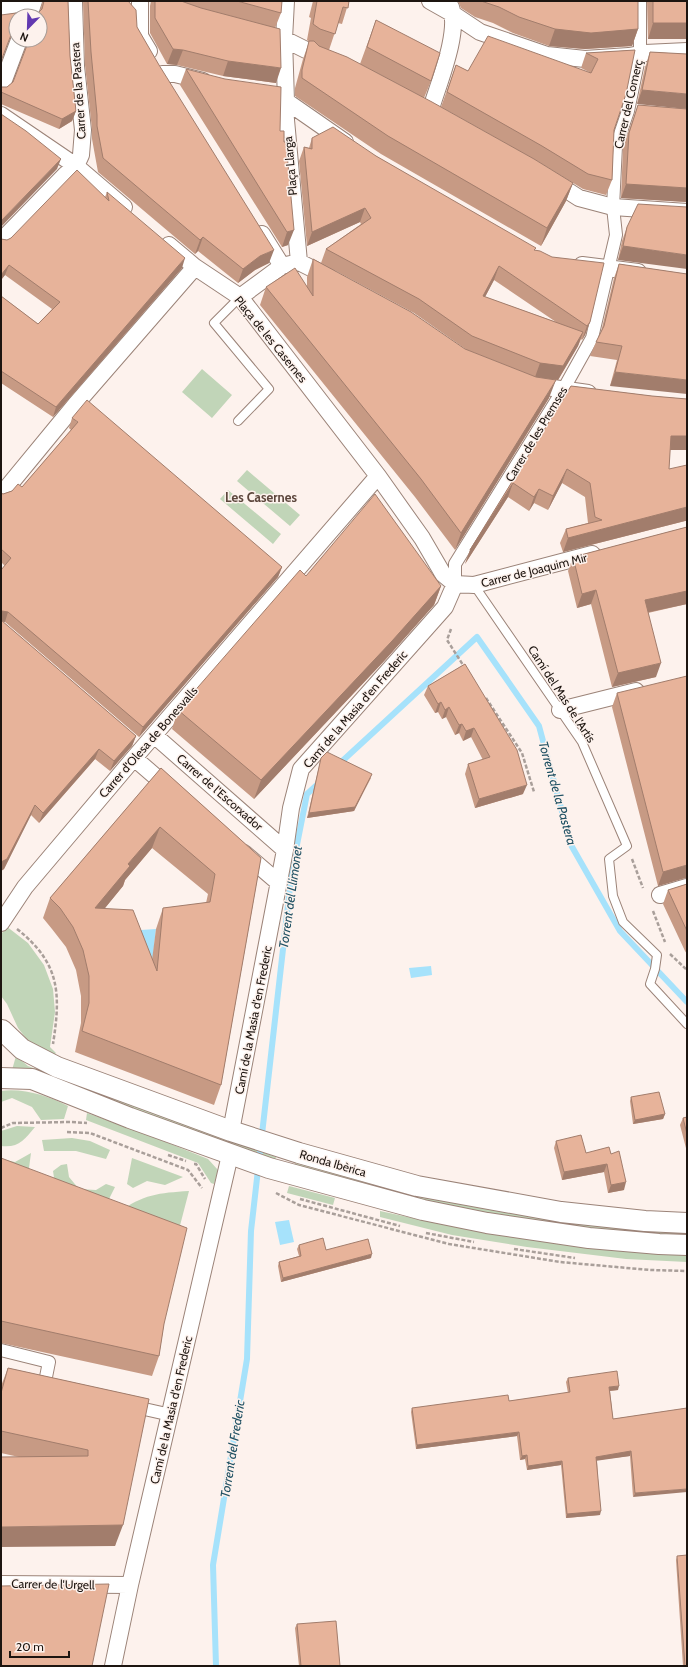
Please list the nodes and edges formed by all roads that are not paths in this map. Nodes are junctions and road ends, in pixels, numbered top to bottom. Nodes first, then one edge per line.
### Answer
1 (33, 1) edge
2 (74, 1) edge
3 (140, 1) edge
4 (286, 1) edge
5 (430, 1) edge
6 (640, 1) edge
7 (1, 8) edge
8 (452, 8) edge
9 (277, 37) junction
10 (16, 48) edge
11 (687, 51) edge
12 (640, 53) junction
13 (315, 54) edge
14 (221, 85) edge
15 (1, 88) edge
16 (268, 92) edge
17 (285, 98) junction
18 (628, 111) junction
19 (430, 112) edge
20 (641, 112) edge
21 (1, 115) edge
22 (358, 150) edge
23 (76, 166) junction
24 (538, 172) edge
25 (613, 207) junction
26 (687, 212) edge
27 (136, 217) edge
28 (254, 222) edge
29 (159, 237) edge
30 (1, 241) edge
31 (299, 262) junction
32 (564, 263) edge
33 (282, 266) junction
34 (195, 267) junction
35 (607, 273) junction
36 (650, 274) edge
37 (341, 284) edge
38 (240, 297) junction
39 (519, 380) edge
40 (563, 390) junction
41 (603, 395) edge
42 (238, 421) dead end
43 (378, 476) junction
44 (1, 495) edge
45 (603, 552) edge
46 (455, 584) junction
47 (474, 585) junction
48 (648, 688) edge
49 (560, 710) junction
50 (154, 735) junction
51 (138, 750) junction
52 (180, 797) edge
53 (234, 844) edge
54 (285, 850) junction
55 (279, 883) junction
56 (687, 887) edge
57 (660, 895) dead end
58 (8, 925) edge
59 (687, 1024) edge
60 (2, 1027) edge
61 (1, 1052) edge
62 (1, 1078) edge
63 (231, 1131) junction
64 (230, 1155) junction
65 (687, 1223) edge
66 (687, 1245) edge
67 (1, 1350) edge
68 (60, 1390) edge
69 (122, 1404) edge
70 (171, 1415) junction
71 (1, 1584) edge
72 (130, 1585) junction
73 (113, 1666) edge

1 - 7 street
2 - 23 street, Carrer de la Pastera
3 - 14 street
4 - 9 street, Plaça Llarga
5 - 8 street
6 - 12 street, Carrer del Comerç
8 - 12 street
8 - 19 street
9 - 13 street
9 - 17 street, Plaça Llarga
10 - 15 street
11 - 12 street
12 - 18 street, Carrer del Comerç
16 - 17 street
17 - 22 street
17 - 31 street, Plaça Llarga
18 - 20 street
18 - 25 street, Carrer del Comerç
21 - 23 street
23 - 27 street
23 - 30 street
24 - 25 street
25 - 26 street
25 - 35 street, Carrer del Comerç
28 - 33 street
29 - 34 street
31 - 33 street
31 - 37 street
32 - 35 street
33 - 38 street
34 - 38 street, Plaça de les Casernes
34 - 44 street
35 - 36 street
35 - 40 street, Carrer de les Premses
38 - 42 lane
38 - 43 street, Plaça de les Casernes
39 - 40 street
40 - 41 street
40 - 46 street, Carrer de les Premses
43 - 46 street, Plaça de les Casernes
43 - 50 street, Carrer d'Olesa de Bonesvalls
45 - 47 street, Carrer de Joaquim Mir
46 - 47 street
46 - 54 street, Camí de la Masia d'en Frederic
47 - 49 lane, Camí del Mas de l'Artís
48 - 49 street
49 - 59 lane, Camí del Mas de l'Artís
50 - 51 street, Carrer d'Olesa de Bonesvalls
50 - 54 street, Carrer de l'Escorxador
51 - 52 street
51 - 58 street, Carrer d'Olesa de Bonesvalls
53 - 55 street
54 - 55 street, Camí de la Masia d'en Frederic
55 - 63 street, Camí de la Masia d'en Frederic
56 - 57 street
60 - 61 street
60 - 63 street, Ronda Ibèrica
62 - 64 street, Ronda Ibèrica
63 - 65 street, Ronda Ibèrica
64 - 66 street, Ronda Ibèrica
64 - 70 street, Camí de la Masia d'en Frederic
67 - 68 street
69 - 70 street
70 - 72 street, Camí de la Masia d'en Frederic
71 - 72 street, Carrer de l'Urgell
72 - 73 street, Camí de la Masia d'en Frederic

